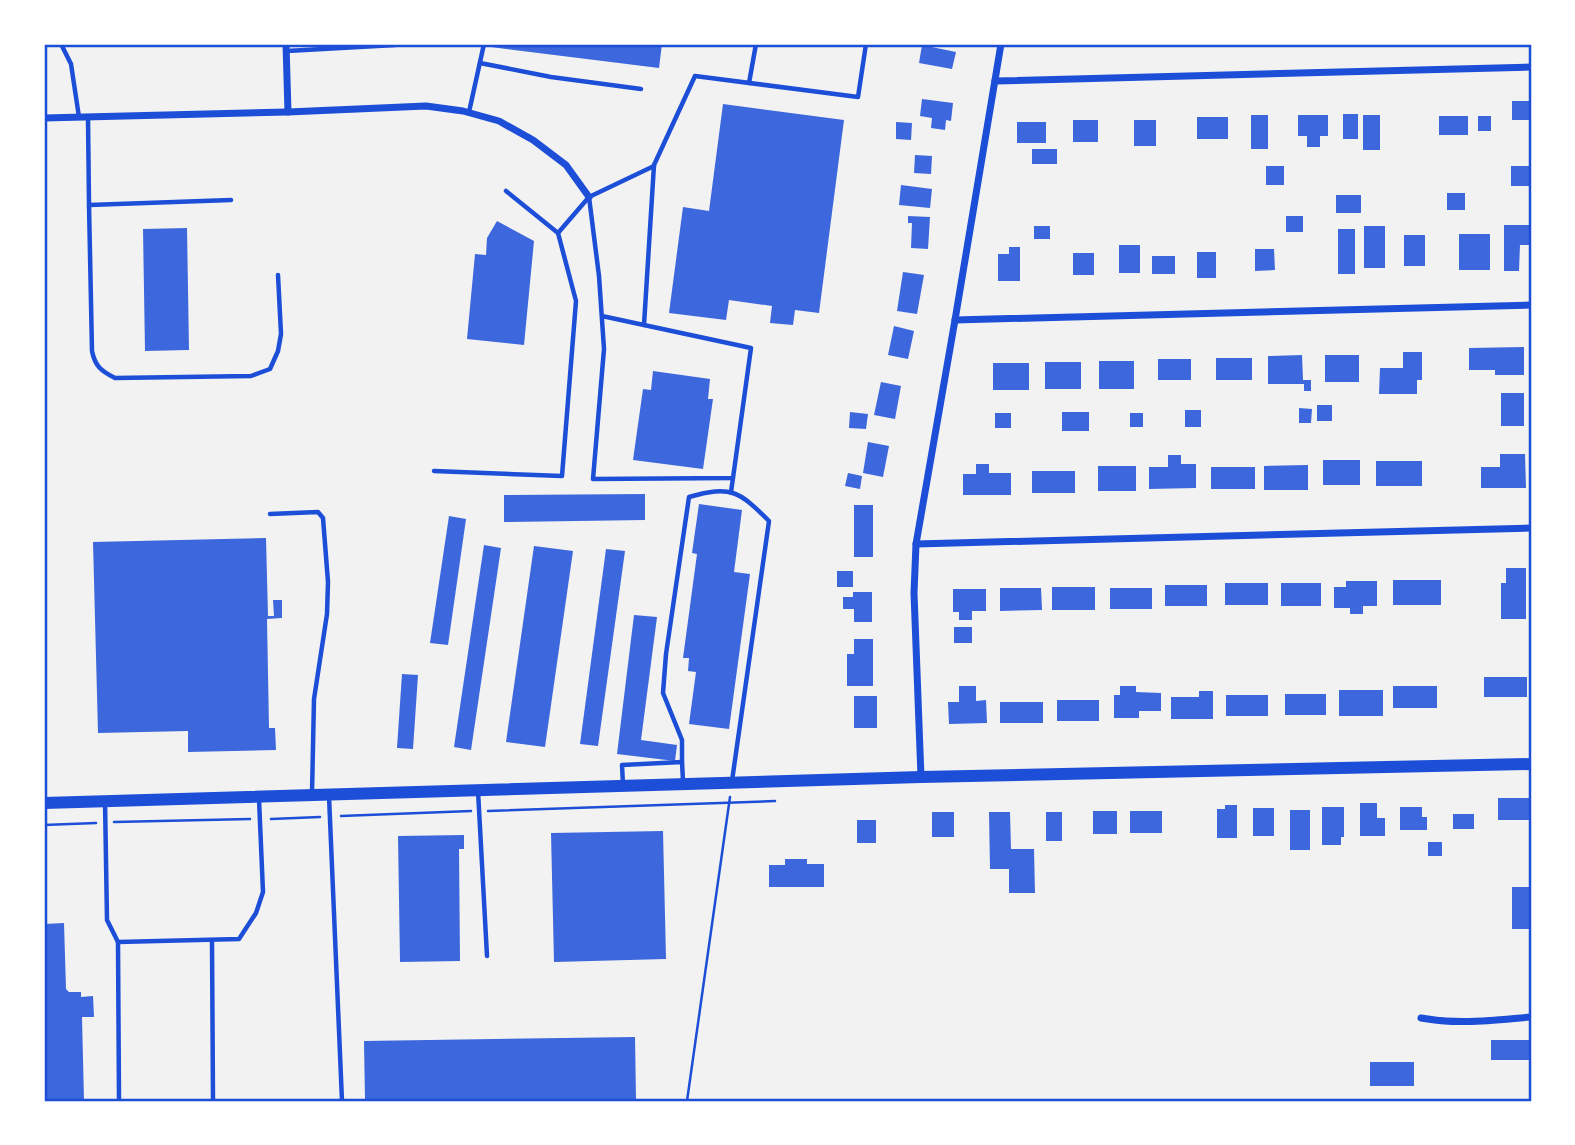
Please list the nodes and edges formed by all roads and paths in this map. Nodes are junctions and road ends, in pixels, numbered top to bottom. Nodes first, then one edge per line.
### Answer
1 (61, 44) edge
2 (397, 44) edge
3 (484, 44) edge
4 (756, 44) edge
5 (866, 44) edge
6 (1001, 44) edge
7 (286, 47) edge
8 (480, 63) junction
9 (1531, 67) edge
10 (995, 81) junction
11 (749, 83) junction
12 (641, 89) dead end
13 (288, 112) junction
14 (469, 113) junction
15 (88, 116) junction
16 (79, 117) junction
17 (44, 118) edge
18 (654, 165) junction
19 (506, 191) dead end
20 (589, 197) junction
21 (231, 200) dead end
22 (89, 205) junction
23 (558, 233) junction
24 (278, 275) dead end
25 (1531, 305) edge
26 (602, 316) junction
27 (956, 320) junction
28 (644, 325) junction
29 (434, 471) dead end
30 (733, 478) junction
31 (731, 492) junction
32 (270, 514) dead end
33 (1531, 528) edge
34 (916, 544) junction
35 (682, 762) junction
36 (1531, 764) edge
37 (921, 777) junction
38 (731, 783) junction
39 (683, 785) junction
40 (623, 786) junction
41 (478, 790) junction
42 (312, 795) junction
43 (329, 795) junction
44 (259, 797) junction
45 (105, 800) junction
46 (775, 801) dead end
47 (44, 803) edge
48 (729, 803) junction
49 (479, 811) junction
50 (330, 817) junction
51 (260, 819) junction
52 (106, 822) junction
53 (44, 825) edge
54 (212, 941) junction
55 (118, 942) junction
56 (486, 956) dead end
57 (1531, 1017) edge
58 (1421, 1018) dead end
59 (119, 1101) edge
60 (213, 1101) edge
61 (342, 1101) edge
62 (687, 1101) edge

1 - 16 lane
2 - 7 lane
3 - 8 lane
4 - 11 lane
5 - 11 lane
6 - 10 street
7 - 13 street
8 - 12 lane
8 - 14 lane
9 - 10 street
10 - 27 street
11 - 18 lane
13 - 14 street
13 - 15 street
14 - 20 street
15 - 16 street
15 - 22 lane
16 - 17 street
18 - 20 lane
18 - 28 lane
19 - 23 lane
20 - 23 lane
20 - 26 lane
21 - 22 lane
22 - 24 lane
23 - 29 lane
25 - 27 street
26 - 28 lane
26 - 30 lane
27 - 34 street
28 - 30 lane
30 - 31 lane
31 - 35 lane
31 - 38 lane
32 - 42 lane
33 - 34 street
34 - 37 street
35 - 39 lane
35 - 40 lane
36 - 37 street
37 - 38 street
38 - 39 street
39 - 40 street
40 - 41 street
41 - 43 street
41 - 49 lane
42 - 43 street
42 - 44 street
43 - 50 lane
44 - 45 street
44 - 51 lane
45 - 47 street
45 - 52 lane
46 - 48 path
48 - 49 path
48 - 62 path
49 - 50 path
49 - 56 lane
50 - 51 path
50 - 61 lane
51 - 52 path
51 - 54 lane
52 - 53 path
52 - 55 lane
54 - 55 lane
54 - 60 lane
55 - 59 lane
57 - 58 street

